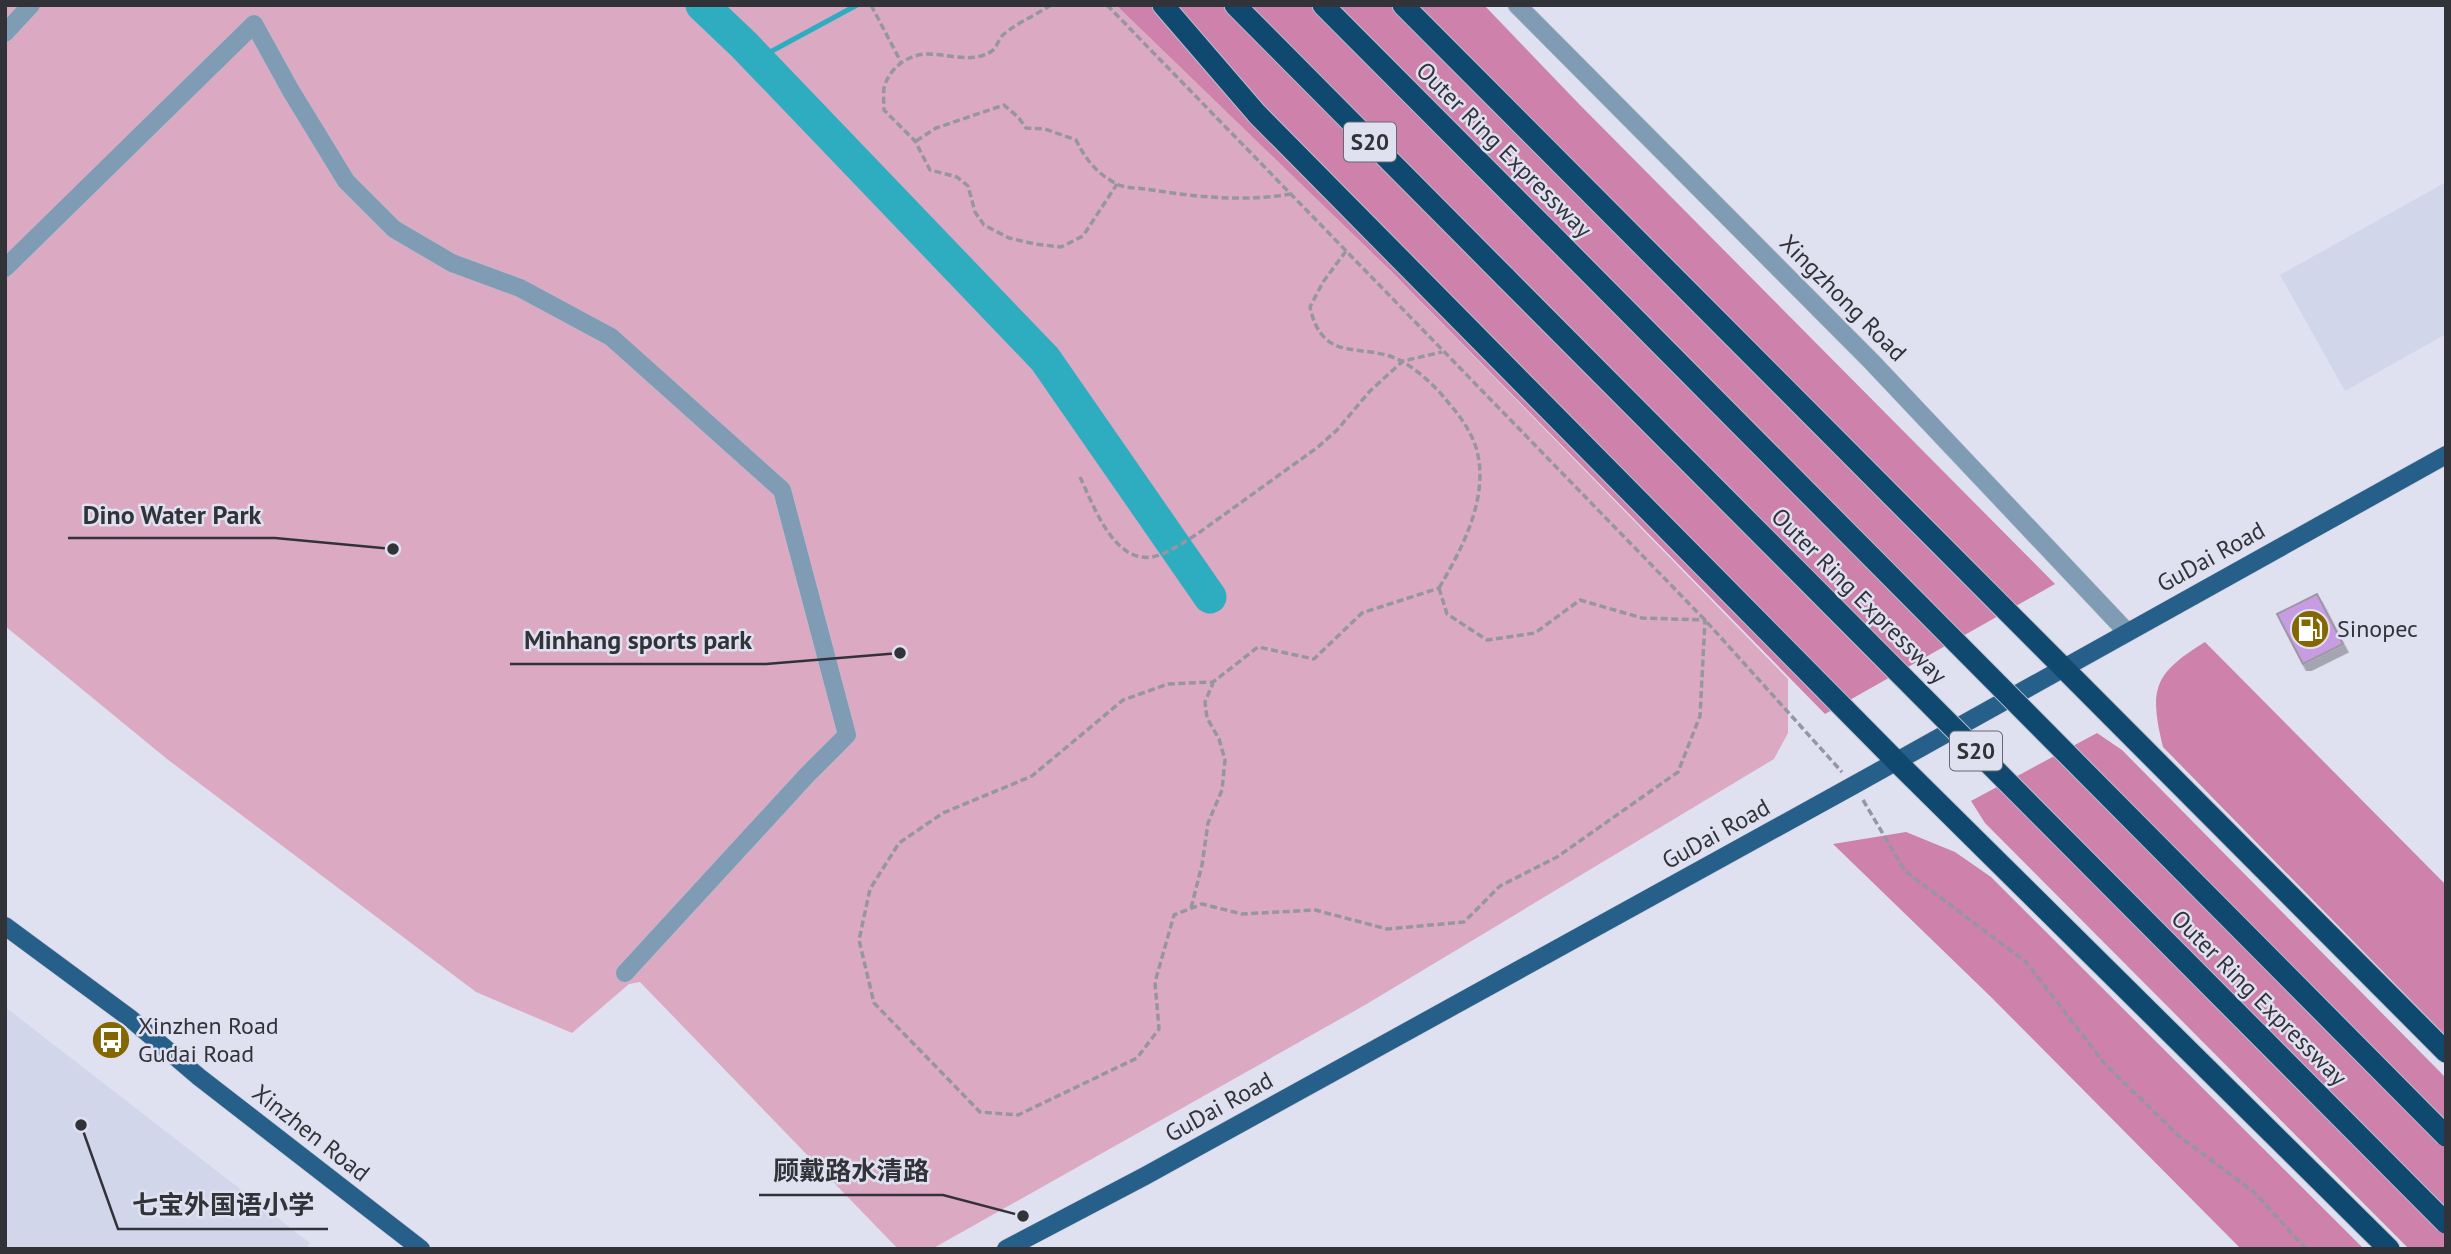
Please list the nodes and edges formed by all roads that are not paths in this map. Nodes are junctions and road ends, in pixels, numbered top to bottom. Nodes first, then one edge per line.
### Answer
1 (31, 5) edge
2 (1163, 5) edge
3 (1235, 5) edge
4 (1323, 5) edge
5 (1403, 5) edge
6 (1517, 5) edge
7 (9, 21) edge
8 (5, 268) edge
9 (2446, 455) edge
10 (2127, 632) junction
11 (2063, 669) junction
12 (1896, 762) junction
13 (5, 926) edge
14 (625, 973) dead end
15 (2446, 1052) edge
16 (2446, 1136) edge
17 (2446, 1223) edge
18 (421, 1249) edge
19 (1006, 1249) edge
20 (2389, 1249) edge

1 - 7 street
2 - 12 highway
3 - 17 highway, Outer Ring Expressway / S20, bridge
4 - 16 highway, Outer Ring Expressway / S20, bridge
5 - 11 highway
6 - 10 street, Xingzhong Road
8 - 14 street
9 - 10 main road, GuDai Road
10 - 11 main road, GuDai Road
11 - 12 main road, GuDai Road
11 - 15 highway
12 - 19 main road, GuDai Road
12 - 20 highway
13 - 18 main road, Xinzhen Road

